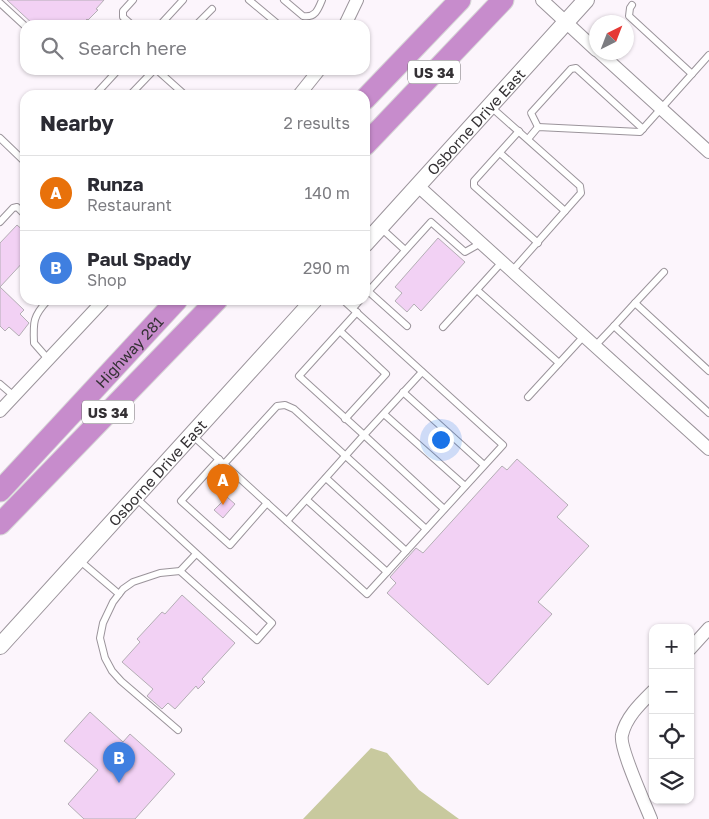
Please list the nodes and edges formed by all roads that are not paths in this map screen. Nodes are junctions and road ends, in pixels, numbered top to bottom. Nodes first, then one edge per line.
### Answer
1 (133, 0) edge
2 (184, 0) edge
3 (250, 0) edge
4 (284, 0) edge
5 (322, 0) edge
6 (357, 0) edge
7 (460, 0) edge
8 (503, 0) edge
9 (542, 0) edge
10 (586, 0) edge
11 (0, 3) edge
12 (632, 5) dead end
13 (212, 9) dead end
14 (126, 20) edge
15 (165, 20) edge
16 (201, 20) edge
17 (272, 20) edge
18 (347, 20) edge
19 (20, 21) edge
20 (566, 22) junction
21 (589, 43) edge
22 (709, 55) edge
23 (608, 60) edge
24 (692, 74) junction
25 (113, 75) edge
26 (151, 75) edge
27 (162, 75) edge
28 (315, 75) edge
29 (100, 90) edge
30 (135, 90) edge
31 (179, 90) edge
32 (303, 90) edge
33 (370, 93) edge
34 (490, 106) junction
35 (661, 109) junction
36 (538, 127) junction
37 (643, 129) junction
38 (519, 131) junction
39 (0, 138) edge
40 (528, 139) junction
41 (370, 140) edge
42 (709, 152) edge
43 (500, 153) junction
44 (20, 157) edge
45 (418, 186) junction
46 (20, 211) edge
47 (565, 211) junction
48 (0, 222) edge
49 (380, 227) junction
50 (370, 238) edge
51 (538, 242) junction
52 (482, 243) junction
53 (406, 250) junction
54 (507, 267) junction
55 (664, 272) dead end
56 (370, 290) edge
57 (477, 290) junction
58 (370, 295) edge
59 (635, 303) junction
60 (43, 305) edge
61 (99, 305) edge
62 (172, 305) edge
63 (212, 305) edge
64 (309, 305) edge
65 (349, 305) edge
66 (358, 305) edge
67 (355, 310) junction
68 (407, 326) dead end
69 (614, 326) junction
70 (443, 327) dead end
71 (340, 331) junction
72 (584, 336) junction
73 (595, 346) junction
74 (48, 360) junction
75 (559, 363) junction
76 (709, 371) edge
77 (422, 372) junction
78 (0, 384) edge
79 (403, 392) junction
80 (14, 396) junction
81 (528, 397) dead end
82 (0, 411) edge
83 (709, 413) edge
84 (384, 414) junction
85 (346, 419) junction
86 (192, 435) junction
87 (364, 436) junction
88 (707, 445) edge
89 (346, 456) junction
90 (221, 461) junction
91 (484, 465) junction
92 (326, 478) junction
93 (465, 486) junction
94 (0, 491) edge
95 (135, 498) junction
96 (307, 500) junction
97 (267, 503) junction
98 (444, 509) junction
99 (288, 522) junction
100 (0, 524) edge
101 (426, 529) junction
102 (406, 550) junction
103 (196, 554) junction
104 (78, 560) junction
105 (180, 571) junction
106 (387, 572) junction
107 (119, 594) junction
108 (709, 628) edge
109 (694, 645) edge
110 (0, 646) edge
111 (649, 696) edge
112 (178, 730) dead end
113 (651, 819) edge

1 - 14 lane
2 - 15 lane
3 - 17 lane
4 - 5 lane
6 - 18 street
7 - 33 highway, US 34
8 - 41 highway, US 34
9 - 20 street
10 - 20 street, Osborne Drive East
11 - 19 lane
12 - 24 lane
13 - 16 lane
20 - 21 street
20 - 34 street, Osborne Drive East
22 - 24 lane
23 - 35 street
24 - 35 lane
25 - 29 lane
26 - 30 lane
27 - 31 lane
28 - 32 street
34 - 38 lane
34 - 45 street, Osborne Drive East
35 - 37 lane
35 - 42 street
36 - 37 lane
36 - 37 lane
36 - 40 lane
38 - 40 lane
38 - 43 lane
39 - 44 lane
40 - 47 lane
43 - 47 lane
43 - 51 lane
45 - 49 street, Osborne Drive East
45 - 52 street
46 - 48 lane
47 - 51 lane
49 - 50 street, Osborne Drive East
49 - 53 lane
51 - 54 lane
52 - 53 lane
52 - 54 street
53 - 56 lane
54 - 57 lane
54 - 72 street
55 - 59 lane
57 - 70 lane
57 - 75 lane
58 - 68 lane
59 - 69 lane
59 - 76 lane
60 - 74 lane
61 - 74 street
62 - 94 highway, Highway 281 / US 34
63 - 100 highway, Highway 281 / US 34
64 - 86 street, Osborne Drive East
65 - 67 lane
66 - 67 lane
67 - 71 lane
67 - 77 lane
69 - 73 lane
69 - 83 lane
71 - 85 lane
71 - 85 lane
72 - 73 street
72 - 75 lane
73 - 88 street
74 - 80 street
75 - 81 lane
77 - 79 lane
77 - 91 lane
78 - 80 lane
79 - 84 lane
79 - 91 lane
80 - 82 street
84 - 87 lane
84 - 93 lane
85 - 87 lane
86 - 90 lane
86 - 95 street, Osborne Drive East
87 - 89 lane
87 - 98 lane
89 - 90 lane
89 - 92 lane
89 - 101 lane
90 - 97 lane
90 - 97 lane
91 - 93 lane
92 - 96 lane
92 - 102 lane
93 - 98 lane
95 - 103 lane
95 - 104 street, Osborne Drive East
96 - 99 lane
96 - 106 lane
97 - 99 lane
98 - 101 lane
99 - 106 lane
101 - 102 lane
102 - 106 lane
103 - 105 lane
103 - 105 lane
104 - 107 lane
104 - 110 street, Osborne Drive East
105 - 107 lane
107 - 112 lane
108 - 109 street
111 - 113 street

